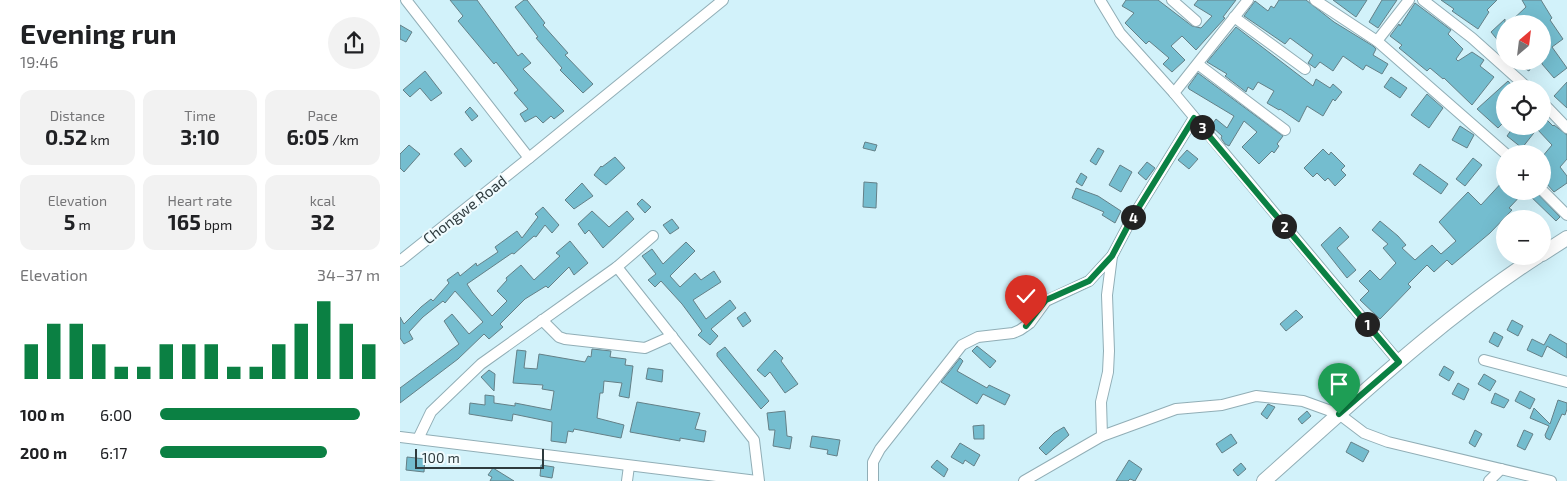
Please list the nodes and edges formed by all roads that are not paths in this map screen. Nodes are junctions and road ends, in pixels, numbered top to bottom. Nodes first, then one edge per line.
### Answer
1 (406, 0) edge
2 (723, 0) edge
3 (1172, 0) edge
4 (1248, 0) edge
5 (1315, 0) edge
6 (1408, 0) edge
7 (1423, 0) edge
8 (1106, 3) edge
9 (1234, 17) junction
10 (1196, 21) dead end
11 (1378, 41) junction
12 (1199, 64) junction
13 (1305, 69) dead end
14 (1519, 80) edge
15 (1174, 93) junction
16 (1551, 111) edge
17 (1194, 118) junction
18 (1567, 128) edge
19 (1285, 130) dead end
20 (1496, 145) edge
21 (529, 158) junction
22 (1551, 199) edge
23 (1567, 215) edge
24 (654, 236) dead end
25 (1567, 238) edge
26 (1551, 248) edge
27 (1112, 256) junction
28 (400, 261) edge
29 (1525, 265) edge
30 (617, 267) junction
31 (542, 320) junction
32 (672, 336) junction
33 (1484, 360) dead end
34 (1399, 362) junction
35 (1567, 382) edge
36 (1339, 414) junction
37 (1102, 436) junction
38 (400, 437) edge
39 (418, 440) junction
40 (629, 466) junction
41 (1501, 469) junction
42 (721, 480) edge
43 (627, 481) edge
44 (758, 481) edge
45 (873, 481) edge
46 (1024, 481) edge
47 (1264, 481) edge
48 (1489, 481) edge
49 (1551, 481) edge

1 - 21 street
2 - 21 street, Chongwe Road
3 - 10 street
4 - 9 street
5 - 11 street
6 - 11 street
7 - 14 street
8 - 15 street
9 - 12 street
9 - 13 street
11 - 20 street
12 - 15 street
12 - 19 street
15 - 17 street
16 - 18 street
17 - 27 street
17 - 34 street
21 - 28 street, Chongwe Road
22 - 23 street
24 - 30 street
25 - 26 street
27 - 37 street
27 - 45 street
29 - 34 street
30 - 31 street
30 - 32 street
31 - 32 street
31 - 39 street
32 - 44 street
33 - 35 street
34 - 36 street
36 - 37 street
36 - 41 street
36 - 47 street
37 - 46 street
38 - 39 street
39 - 40 street
40 - 42 street
40 - 43 street
41 - 48 street
41 - 49 street
42 - 44 street

